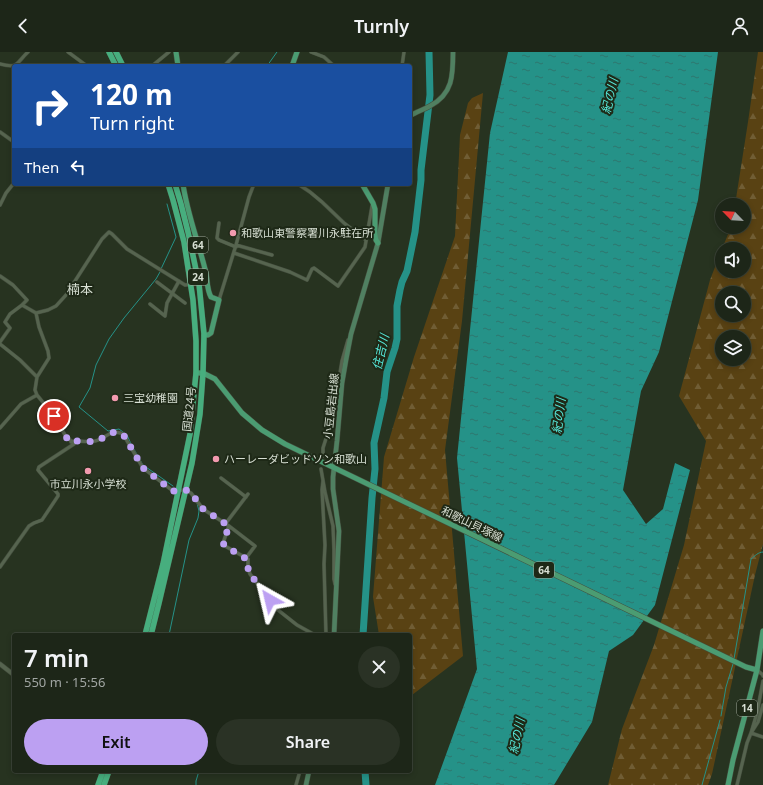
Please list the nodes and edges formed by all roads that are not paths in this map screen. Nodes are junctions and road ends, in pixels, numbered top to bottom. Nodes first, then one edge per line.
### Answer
1 (28, 52) edge
2 (68, 52) edge
3 (109, 52) edge
4 (116, 52) edge
5 (169, 52) edge
6 (176, 52) edge
7 (238, 52) edge
8 (297, 52) edge
9 (312, 52) edge
10 (404, 52) edge
11 (453, 52) edge
12 (0, 64) edge
13 (16, 64) edge
14 (84, 64) edge
15 (115, 64) edge
16 (122, 64) edge
17 (154, 64) edge
18 (178, 64) edge
19 (226, 64) edge
20 (293, 64) edge
21 (332, 64) edge
22 (402, 64) edge
23 (12, 66) edge
24 (412, 115) edge
25 (0, 132) edge
26 (12, 141) edge
27 (12, 186) edge
28 (169, 186) edge
29 (176, 186) edge
30 (183, 186) edge
31 (253, 186) edge
32 (301, 186) edge
33 (363, 186) edge
34 (388, 186) edge
35 (373, 203) junction
36 (0, 205) edge
37 (219, 223) dead end
38 (366, 240) junction
39 (378, 243) junction
40 (236, 246) junction
41 (234, 253) junction
42 (272, 255) dead end
43 (0, 276) edge
44 (179, 281) junction
45 (157, 282) dead end
46 (207, 283) junction
47 (199, 284) junction
48 (191, 285) junction
49 (172, 293) junction
50 (219, 300) junction
51 (185, 303) dead end
52 (150, 304) dead end
53 (22, 305) junction
54 (36, 313) junction
55 (351, 334) junction
56 (204, 335) junction
57 (0, 343) edge
58 (196, 373) junction
59 (203, 373) junction
60 (37, 377) junction
61 (37, 394) junction
62 (0, 428) edge
63 (71, 442) junction
64 (322, 456) dead end
65 (334, 468) junction
66 (321, 469) dead end
67 (221, 478) dead end
68 (323, 482) junction
69 (182, 490) junction
70 (226, 523) junction
71 (229, 526) junction
72 (246, 558) junction
73 (0, 568) edge
74 (336, 596) junction
75 (763, 631) edge
76 (146, 633) edge
77 (152, 633) edge
78 (311, 633) edge
79 (326, 633) edge
80 (334, 633) edge
81 (0, 664) edge
82 (757, 670) junction
83 (12, 673) edge
84 (763, 676) edge
85 (763, 682) edge
86 (763, 705) edge
87 (751, 733) junction
88 (763, 737) edge
89 (102, 773) edge
90 (108, 773) edge
91 (299, 773) edge
92 (309, 773) edge
93 (98, 785) edge
94 (104, 785) edge
95 (296, 785) edge
96 (306, 785) edge
97 (728, 785) edge
98 (738, 785) edge

1 - 13 street
2 - 14 street
3 - 15 highway
4 - 16 highway
5 - 17 street
6 - 18 main road
7 - 19 street
8 - 20 main road
9 - 21 street
10 - 22 street
11 - 24 main road
12 - 23 street
25 - 26 street
27 - 36 street
28 - 48 highway, 国道24号 / 24
29 - 47 highway, 国道24号 / 24
30 - 46 main road, 64
31 - 40 street
32 - 38 street
33 - 35 main road
34 - 39 main road, 小豆島岩出線
35 - 38 street
35 - 39 main road
37 - 40 street
38 - 41 street
39 - 55 main road, 小豆島岩出線
40 - 41 street
40 - 42 street
41 - 50 street
43 - 53 street
44 - 48 street
44 - 49 street
44 - 54 street
45 - 49 street
46 - 47 street
46 - 50 main road, 64
47 - 48 street
47 - 56 highway, 国道24号 / 24
48 - 58 highway, 国道24号 / 24
49 - 51 street
49 - 52 street
50 - 56 main road
53 - 54 street
53 - 57 street
54 - 60 street
55 - 64 street
55 - 65 main road, 小豆島岩出線
56 - 59 highway, 国道24号 / 24
57 - 60 street
58 - 59 main road
58 - 69 highway, 国道24号 / 24
59 - 65 main road, 和歌山貝塚線 / 64
59 - 69 highway, 国道24号 / 24
60 - 61 street
61 - 62 street
61 - 63 street
63 - 69 street
63 - 73 street
65 - 74 main road, 小豆島岩出線
65 - 82 main road, 和歌山貝塚線 / 64
66 - 68 street
67 - 70 street
68 - 74 street
68 - 79 street
69 - 70 street
69 - 76 highway, 国道24号 / 24
69 - 77 highway, 国道24号 / 24
70 - 71 street
71 - 72 street
71 - 72 street
72 - 78 street
74 - 80 main road, 小豆島岩出線
75 - 82 main road, 14
81 - 83 street
82 - 84 street
82 - 97 main road, 14
85 - 87 street
86 - 87 street
87 - 88 street
87 - 98 street
89 - 93 highway
90 - 94 highway
91 - 95 street
92 - 96 main road

